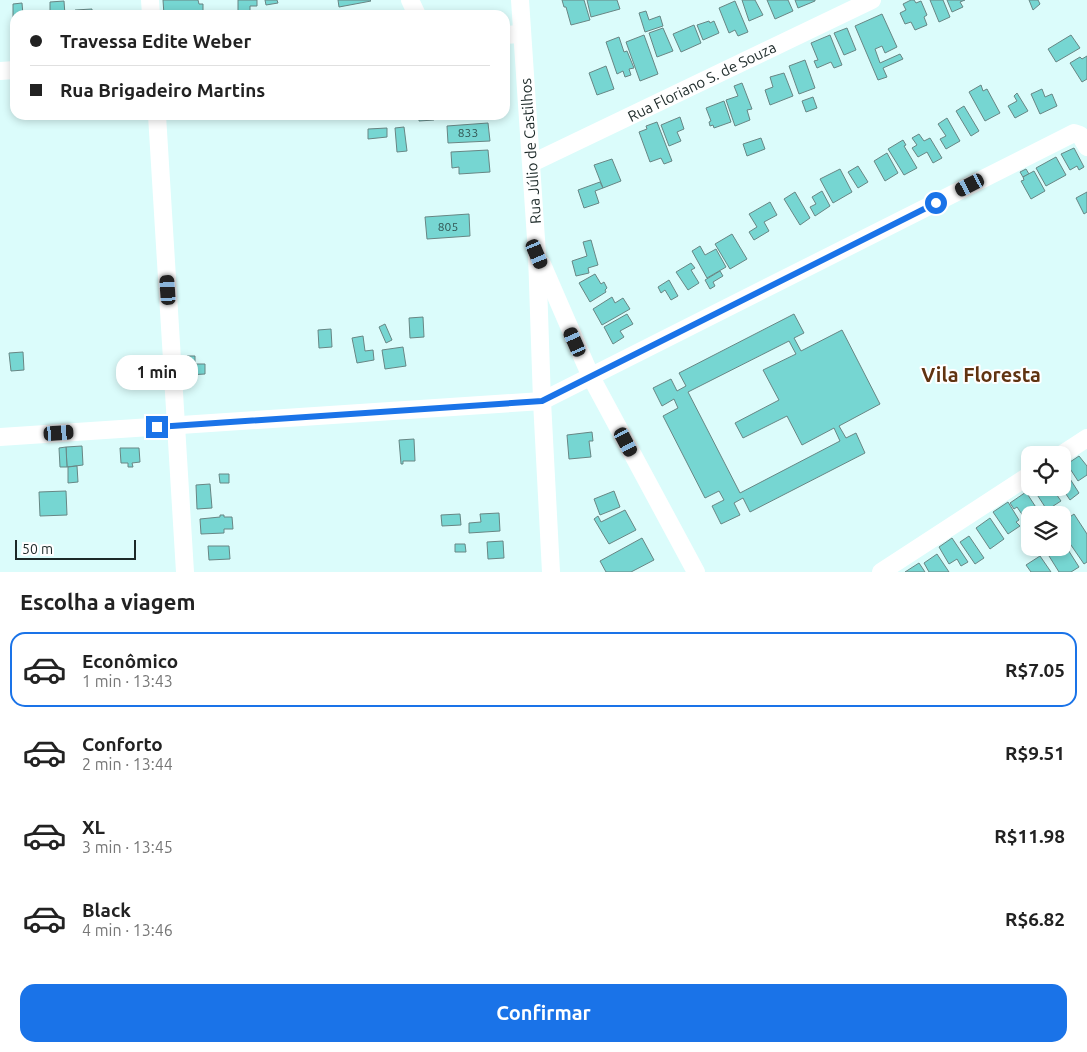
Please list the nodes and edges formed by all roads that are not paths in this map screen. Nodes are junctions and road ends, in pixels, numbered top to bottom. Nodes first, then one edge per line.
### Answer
1 (520, 0) edge
2 (872, 0) edge
3 (514, 34) edge
4 (156, 120) edge
5 (1082, 140) edge
6 (532, 164) junction
7 (537, 254) junction
8 (590, 377) junction
9 (542, 401) junction
10 (177, 426) junction
11 (0, 437) edge
12 (1087, 438) edge
13 (1071, 448) edge
14 (1021, 481) edge
15 (185, 572) edge
16 (551, 572) edge
17 (696, 572) edge
18 (882, 572) edge

1 - 3 street, Rua Júlio de Castilhos
2 - 6 street, Rua Floriano S. de Souza
3 - 6 street, Rua Júlio de Castilhos
4 - 10 street
5 - 8 street
6 - 7 street, Rua Júlio de Castilhos
7 - 8 street
7 - 9 street, Rua Júlio de Castilhos
8 - 9 street
8 - 17 street
9 - 10 street
9 - 16 street, Rua Júlio de Castilhos
10 - 11 street
10 - 15 street
12 - 13 street
14 - 18 street

